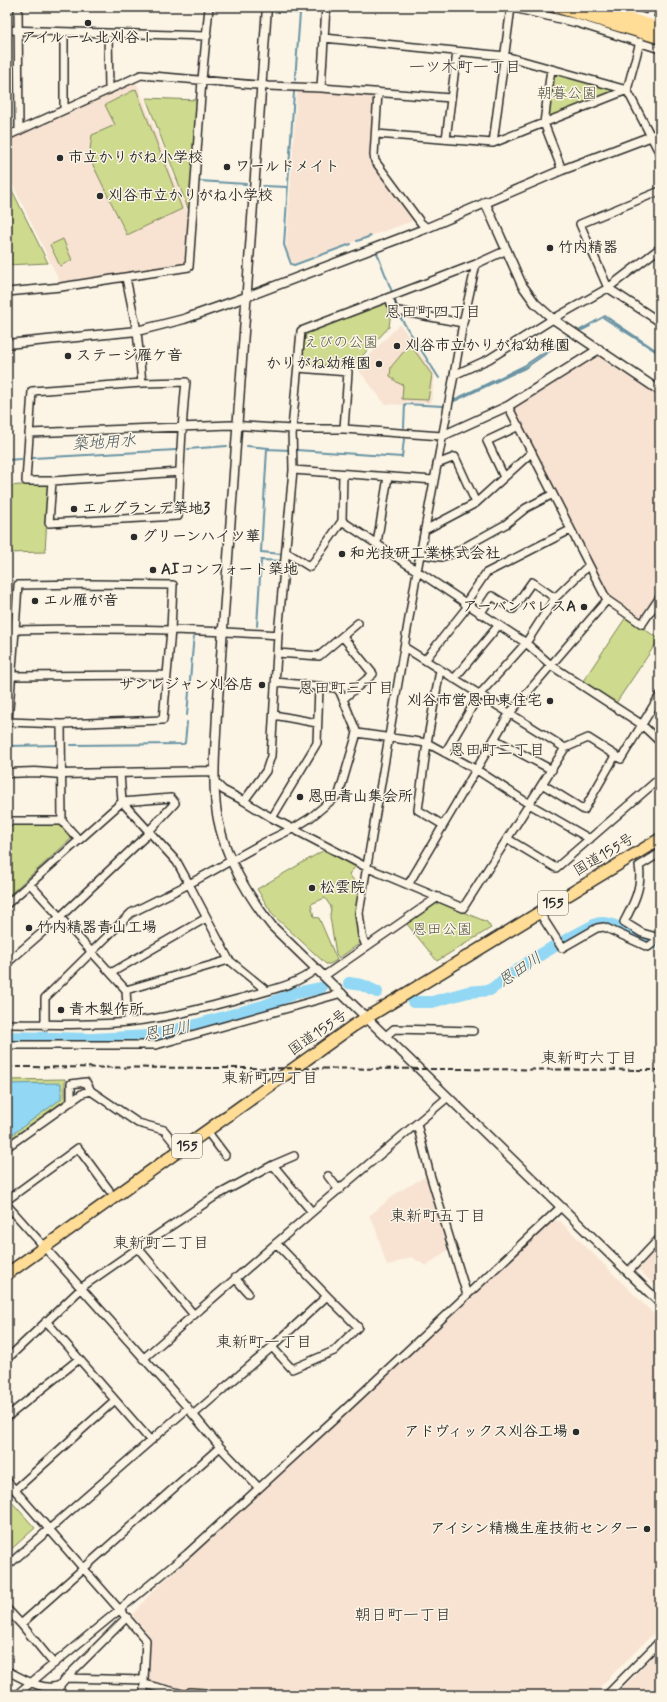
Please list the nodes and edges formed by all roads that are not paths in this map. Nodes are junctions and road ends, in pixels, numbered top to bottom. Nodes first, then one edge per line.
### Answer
1 (18, 7) edge
2 (209, 7) edge
3 (267, 7) edge
4 (326, 7) edge
5 (510, 7) edge
6 (556, 7) edge
7 (590, 7) edge
8 (610, 7) edge
9 (652, 7) edge
10 (649, 19) junction
11 (660, 23) edge
12 (660, 28) edge
13 (7, 30) edge
14 (18, 30) junction
15 (64, 32) junction
16 (108, 34) junction
17 (207, 36) junction
18 (324, 38) junction
19 (660, 38) edge
20 (640, 42) junction
21 (660, 49) edge
22 (457, 52) junction
23 (505, 56) junction
24 (551, 69) junction
25 (202, 80) junction
26 (261, 86) junction
27 (321, 88) junction
28 (109, 90) junction
29 (628, 90) junction
30 (378, 92) junction
31 (452, 98) junction
32 (64, 110) junction
33 (544, 123) junction
34 (19, 131) junction
35 (376, 134) junction
36 (660, 134) edge
37 (7, 136) edge
38 (651, 137) junction
39 (446, 139) junction
40 (493, 143) junction
41 (660, 154) edge
42 (562, 170) junction
43 (660, 191) edge
44 (485, 202) junction
45 (427, 228) junction
46 (660, 248) edge
47 (507, 250) junction
48 (476, 264) junction
49 (126, 278) junction
50 (608, 288) junction
51 (7, 292) edge
52 (246, 297) junction
53 (389, 297) junction
54 (552, 319) junction
55 (463, 322) junction
56 (660, 322) edge
57 (137, 331) junction
58 (7, 344) edge
59 (599, 349) junction
60 (298, 368) junction
61 (454, 375) junction
62 (142, 383) junction
63 (660, 391) edge
64 (508, 406) junction
65 (236, 426) junction
66 (518, 426) junction
67 (181, 428) junction
68 (292, 429) junction
69 (344, 429) junction
70 (30, 433) junction
71 (442, 436) junction
72 (532, 452) junction
73 (437, 464) junction
74 (293, 470) junction
75 (180, 472) junction
76 (343, 474) junction
77 (388, 477) junction
78 (504, 477) junction
79 (434, 480) junction
80 (52, 481) junction
81 (553, 494) junction
82 (476, 503) junction
83 (342, 521) junction
84 (425, 530) junction
85 (570, 530) junction
86 (377, 543) junction
87 (286, 552) junction
88 (420, 554) junction
89 (589, 565) junction
90 (417, 571) junction
91 (660, 597) edge
92 (555, 598) junction
93 (608, 600) junction
94 (466, 605) junction
95 (480, 614) junction
96 (358, 623) dead end
97 (498, 626) junction
98 (14, 630) junction
99 (171, 630) junction
100 (223, 632) junction
101 (278, 635) junction
102 (342, 637) junction
103 (526, 643) junction
104 (404, 647) junction
105 (277, 653) junction
106 (425, 660) junction
107 (552, 666) junction
108 (440, 670) junction
109 (166, 675) junction
110 (11, 676) junction
111 (454, 679) junction
112 (276, 682) junction
113 (319, 687) junction
114 (479, 695) junction
115 (660, 695) edge
116 (343, 699) junction
117 (509, 714) junction
118 (274, 715) junction
119 (317, 723) junction
120 (61, 724) junction
121 (641, 724) junction
122 (357, 733) junction
123 (389, 738) junction
124 (494, 739) junction
125 (660, 742) edge
126 (427, 743) junction
127 (565, 748) junction
128 (446, 753) junction
129 (615, 756) junction
130 (477, 770) junction
131 (552, 770) junction
132 (214, 771) junction
133 (7, 773) edge
134 (120, 773) junction
135 (62, 774) junction
136 (660, 778) edge
137 (214, 782) junction
138 (542, 784) junction
139 (244, 801) junction
140 (122, 802) junction
141 (529, 804) junction
142 (272, 818) junction
143 (7, 821) edge
144 (62, 821) junction
145 (444, 825) junction
146 (294, 828) junction
147 (150, 831) junction
148 (508, 839) junction
149 (590, 839) junction
150 (660, 839) edge
151 (79, 840) junction
152 (660, 854) edge
153 (232, 861) junction
154 (368, 868) junction
155 (30, 884) junction
156 (189, 884) junction
157 (408, 885) junction
158 (438, 897) junction
159 (7, 904) edge
160 (539, 912) junction
161 (60, 917) junction
162 (206, 918) junction
163 (660, 938) edge
164 (366, 946) junction
165 (91, 952) junction
166 (229, 960) junction
167 (7, 963) edge
168 (316, 969) junction
169 (111, 973) junction
170 (324, 976) junction
171 (126, 990) junction
172 (267, 991) junction
173 (342, 993) junction
174 (367, 1018) junction
175 (128, 1022) junction
176 (7, 1024) edge
177 (45, 1026) junction
178 (473, 1031) dead end
179 (386, 1036) junction
180 (7, 1045) edge
181 (91, 1091) junction
182 (448, 1097) junction
183 (71, 1102) junction
184 (418, 1124) junction
185 (207, 1131) junction
186 (7, 1147) edge
187 (180, 1150) junction
188 (225, 1155) dead end
189 (294, 1156) dead end
190 (273, 1165) junction
191 (328, 1176) dead end
192 (109, 1190) dead end
193 (339, 1190) junction
194 (7, 1200) edge
195 (7, 1205) edge
196 (560, 1207) junction
197 (312, 1212) junction
198 (660, 1238) edge
199 (276, 1243) junction
200 (44, 1247) junction
201 (138, 1248) junction
202 (628, 1272) junction
203 (7, 1274) edge
204 (235, 1278) junction
205 (80, 1288) junction
206 (248, 1293) dead end
207 (467, 1295) junction
208 (327, 1296) junction
209 (660, 1303) edge
210 (194, 1315) junction
211 (46, 1321) junction
212 (272, 1347) junction
213 (7, 1359) edge
214 (78, 1359) junction
215 (143, 1359) junction
216 (115, 1400) junction
217 (188, 1408) junction
218 (194, 1414) junction
219 (7, 1417) edge
220 (150, 1440) junction
221 (220, 1447) junction
222 (7, 1481) edge
223 (259, 1488) junction
224 (15, 1490) junction
225 (49, 1529) junction
226 (7, 1566) edge
227 (84, 1568) junction
228 (7, 1609) edge
229 (120, 1610) junction
230 (127, 1617) junction
231 (21, 1624) junction
232 (660, 1642) edge
233 (54, 1664) junction
234 (7, 1671) edge
235 (66, 1678) junction
236 (31, 1682) junction
237 (144, 1682) junction
238 (60, 1685) junction
239 (205, 1693) dead end
240 (16, 1695) edge
241 (60, 1695) edge
242 (144, 1695) edge
243 (187, 1695) edge
244 (607, 1695) edge

1 - 14 street
2 - 17 street
3 - 26 street
4 - 18 street
5 - 20 street
5 - 23 street
6 - 19 highway
7 - 12 highway
8 - 10 street
9 - 10 street
10 - 11 street
13 - 14 street
14 - 15 street
14 - 34 street
15 - 16 street
15 - 32 street
16 - 17 street
16 - 28 street
17 - 25 street
18 - 22 street
18 - 27 street
20 - 21 street
20 - 29 street
22 - 23 street
22 - 31 street
23 - 24 street
23 - 40 street
24 - 29 street
24 - 33 street
25 - 26 street
25 - 28 street
25 - 49 street
26 - 27 street
26 - 52 street
27 - 30 street
28 - 32 street
29 - 33 street
29 - 38 street
30 - 31 street
30 - 35 street
31 - 39 street
32 - 34 street
33 - 40 street
33 - 42 street
34 - 37 street
35 - 39 street
35 - 45 street
36 - 38 street
38 - 41 street
38 - 42 street
39 - 40 street
42 - 44 street
43 - 50 street
44 - 45 street
44 - 47 street
45 - 52 street
46 - 50 street
47 - 48 street
47 - 54 street
48 - 53 street
48 - 55 street
49 - 51 street
49 - 57 street
50 - 54 street
50 - 56 street
52 - 57 street
52 - 65 street
53 - 55 street
53 - 60 street
54 - 59 street
54 - 61 street
55 - 61 street
57 - 58 street
57 - 62 street
59 - 63 street
59 - 64 street
60 - 68 street
60 - 69 street
61 - 71 street
62 - 67 street
62 - 70 street
64 - 66 street
64 - 71 street
65 - 67 street
65 - 68 street
65 - 100 street
66 - 72 street
66 - 78 street
67 - 70 street
67 - 75 street
68 - 69 street
68 - 74 street
69 - 71 street
70 - 80 street
71 - 73 street
72 - 78 street
72 - 81 street
73 - 79 street
73 - 82 street
74 - 76 street
74 - 87 street
75 - 80 street
75 - 80 street
76 - 77 street
76 - 83 street
77 - 79 street
77 - 86 street
78 - 82 street
79 - 84 street
81 - 85 street
81 - 88 street
82 - 84 street
83 - 86 street
83 - 87 street
84 - 88 street
85 - 89 street
85 - 94 street
86 - 90 street
87 - 101 street
88 - 90 street
89 - 92 street
89 - 93 street
90 - 94 street
90 - 104 street
91 - 93 street
92 - 95 street
92 - 103 street
93 - 107 street
94 - 95 street
94 - 106 street
95 - 97 street
96 - 102 street
97 - 103 street
97 - 111 street
98 - 99 street
98 - 99 street
98 - 110 street
99 - 100 street
99 - 109 street
100 - 101 street
100 - 132 street
101 - 105 street
102 - 105 street
102 - 116 street
103 - 107 street
103 - 114 street
104 - 106 street
104 - 123 street
105 - 112 street
106 - 108 street
107 - 117 street
107 - 121 street
108 - 111 street
108 - 126 street
109 - 110 street
109 - 120 street
110 - 120 street
111 - 114 street
112 - 113 street
112 - 118 street
113 - 116 street
113 - 119 street
114 - 117 street
114 - 128 street
115 - 121 street
116 - 122 street
117 - 124 street
117 - 127 street
118 - 119 street
118 - 139 street
119 - 142 street
120 - 135 street
121 - 125 street
121 - 129 street
122 - 123 street
122 - 146 street
123 - 126 street
123 - 154 street
124 - 130 street
124 - 131 street
126 - 128 street
126 - 145 street
127 - 129 street
127 - 131 street
128 - 130 street
129 - 138 street
130 - 141 street
130 - 145 street
131 - 138 street
132 - 134 street
132 - 137 street
133 - 135 street
134 - 135 street
134 - 140 street
135 - 144 street
136 - 149 street
137 - 139 street
137 - 153 street
138 - 141 street
139 - 142 street
140 - 147 street
140 - 147 street
140 - 151 street
141 - 148 street
141 - 149 street
142 - 146 street
143 - 144 street
144 - 151 street
145 - 157 street
146 - 153 street
146 - 154 street
147 - 156 street
147 - 161 street
148 - 149 street
148 - 158 street
150 - 160 highway, 国道155号 / 155
151 - 155 street
152 - 163 street
153 - 156 street
153 - 168 street
154 - 157 street
154 - 164 street
155 - 159 street
155 - 161 street
156 - 162 street
156 - 165 street
157 - 158 street
158 - 164 street
160 - 163 street
160 - 174 highway, 国道155号 / 155
161 - 165 street
161 - 167 street
162 - 166 street
162 - 169 street
164 - 170 street
165 - 169 street
165 - 177 street
166 - 171 street
166 - 172 street
168 - 170 street
168 - 172 street
169 - 171 street
170 - 173 street
171 - 175 street
172 - 175 street
173 - 174 street
173 - 180 street
174 - 179 street
174 - 185 highway, 国道155号 / 155
175 - 177 street
176 - 177 street
178 - 179 street
179 - 182 street
181 - 183 street
181 - 183 street
181 - 187 street
182 - 184 street
182 - 196 street
183 - 186 street
184 - 193 street
184 - 207 street
185 - 187 highway, 国道155号 / 155
185 - 188 street
187 - 200 highway, 国道155号 / 155
189 - 190 street
190 - 197 street
190 - 201 street
191 - 193 street
192 - 194 street
193 - 197 street
195 - 200 street
196 - 202 street
196 - 207 street
197 - 199 street
198 - 202 street
199 - 204 street
199 - 208 street
200 - 203 highway, 国道155号 / 155
200 - 205 street
201 - 205 street
201 - 210 street
202 - 209 street
204 - 206 street
204 - 210 street
205 - 211 street
205 - 215 street
207 - 223 street
208 - 212 street
208 - 212 street
210 - 215 street
211 - 213 street
211 - 214 street
212 - 218 street
214 - 216 street
214 - 219 street
215 - 217 street
216 - 220 street
216 - 224 street
217 - 218 street
217 - 220 street
218 - 221 street
220 - 225 street
221 - 223 street
221 - 227 street
222 - 224 street
223 - 229 street
224 - 225 street
225 - 226 street
225 - 227 street
227 - 229 street
227 - 231 street
228 - 231 street
229 - 230 street
229 - 233 street
230 - 235 street
230 - 237 street
231 - 233 street
232 - 244 street
233 - 236 street
234 - 236 street
235 - 237 street
235 - 238 street
236 - 238 street
236 - 240 street
237 - 242 street
237 - 243 street
238 - 241 street
239 - 243 street

